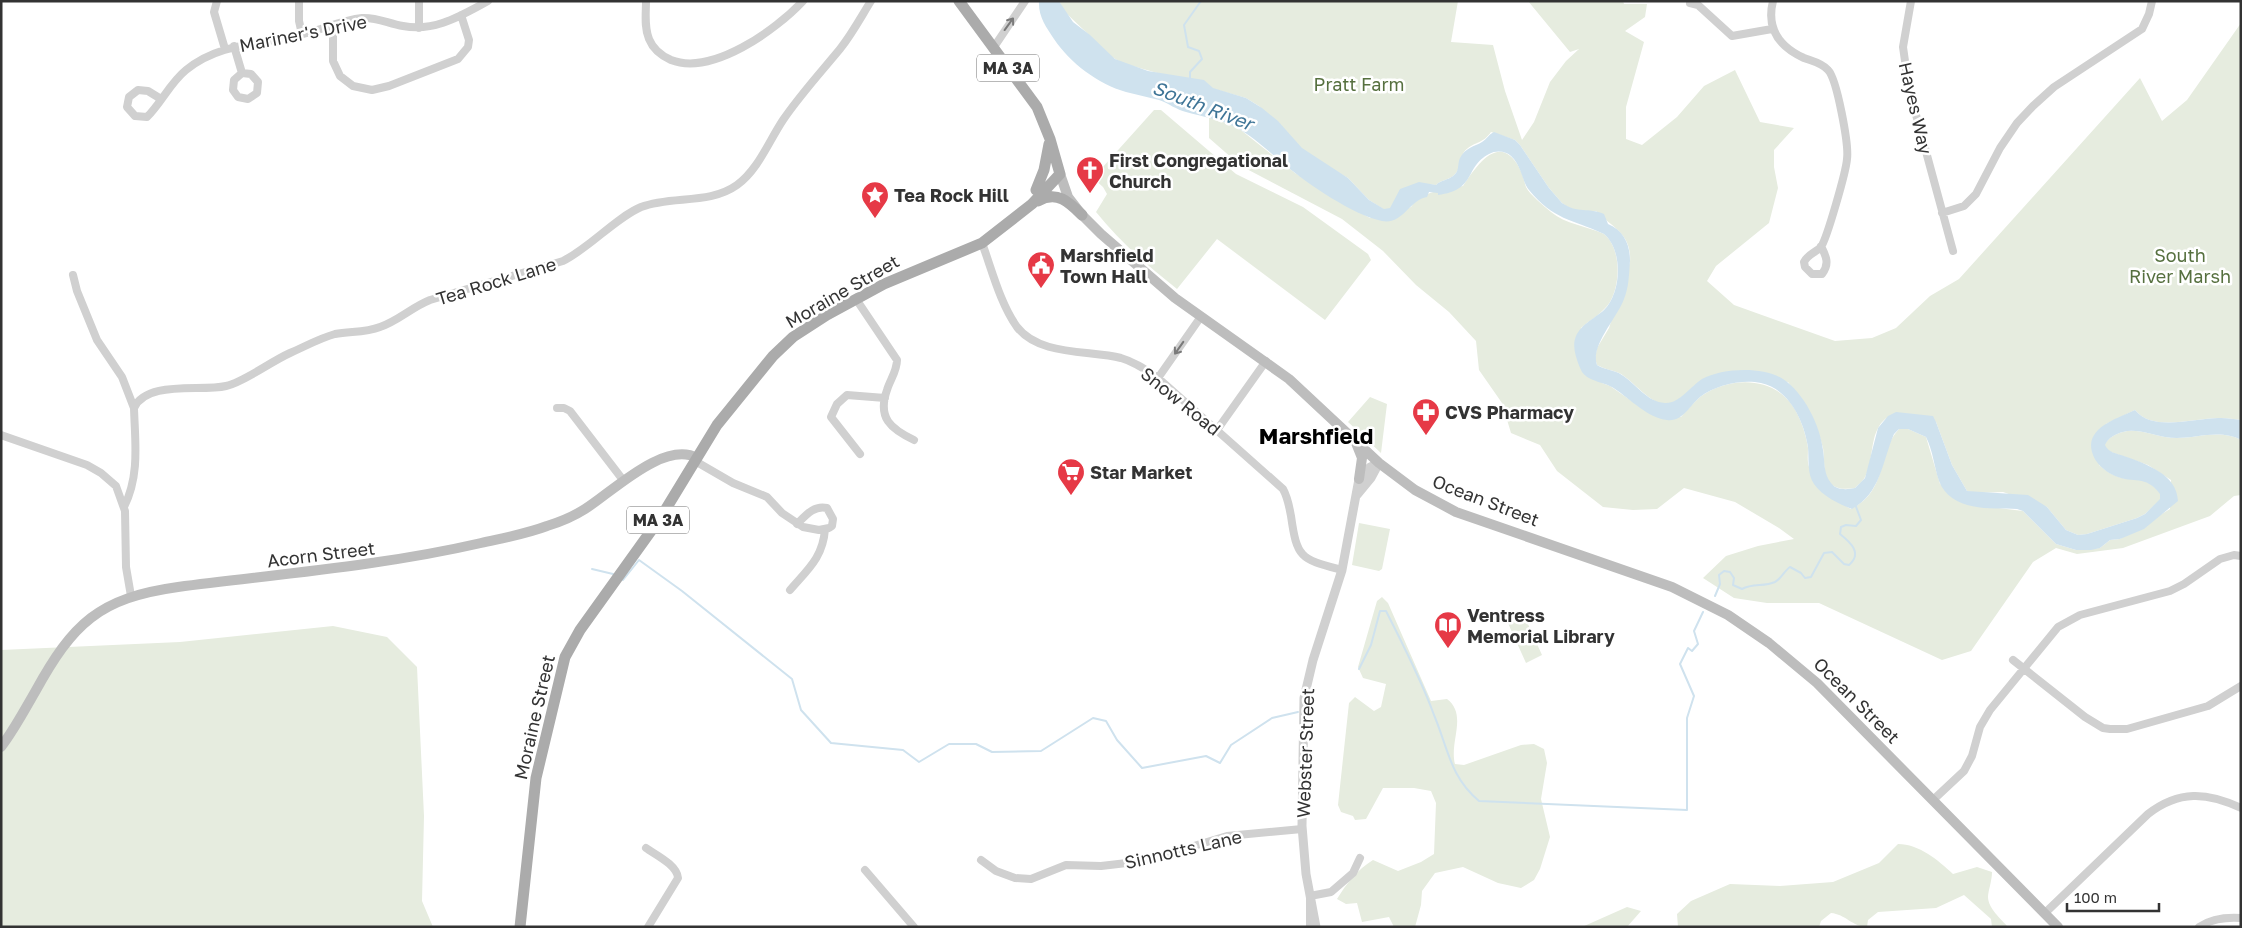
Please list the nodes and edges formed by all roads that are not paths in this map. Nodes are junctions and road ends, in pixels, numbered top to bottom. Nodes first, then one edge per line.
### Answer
1 (217, 1) edge
2 (299, 1) edge
3 (419, 1) edge
4 (488, 1) edge
5 (646, 1) edge
6 (803, 1) edge
7 (871, 1) edge
8 (959, 1) edge
9 (1025, 1) edge
10 (1773, 1) edge
11 (1911, 1) edge
12 (2152, 1) edge
13 (1690, 3) dead end
14 (461, 15) junction
15 (330, 26) junction
16 (420, 28) junction
17 (1772, 29) junction
18 (302, 34) junction
19 (234, 46) junction
20 (994, 47) junction
21 (225, 49) junction
22 (242, 73) dead end
23 (161, 99) junction
24 (1050, 139) junction
25 (1060, 174) junction
26 (1036, 190) junction
27 (1032, 204) junction
28 (1019, 214) junction
29 (1942, 214) junction
30 (1082, 215) junction
31 (982, 243) junction
32 (1821, 246) dead end
33 (1953, 251) dead end
34 (73, 275) dead end
35 (856, 299) junction
36 (1200, 318) junction
37 (1266, 361) junction
38 (1158, 378) junction
39 (885, 398) junction
40 (134, 408) junction
41 (557, 408) dead end
42 (1217, 430) junction
43 (1, 436) edge
44 (914, 440) dead end
45 (1355, 440) junction
46 (860, 454) dead end
47 (696, 460) junction
48 (1379, 463) junction
49 (1359, 479) junction
50 (623, 480) junction
51 (1357, 496) junction
52 (124, 507) junction
53 (797, 524) junction
54 (825, 529) junction
55 (2241, 556) edge
56 (1342, 570) junction
57 (790, 590) dead end
58 (131, 596) junction
59 (2013, 660) dead end
60 (2024, 669) junction
61 (2241, 686) edge
62 (1, 747) edge
63 (1933, 800) junction
64 (2241, 808) edge
65 (1302, 829) junction
66 (646, 848) dead end
67 (1360, 858) dead end
68 (981, 860) dead end
69 (864, 870) dead end
70 (1310, 896) junction
71 (2045, 914) junction
72 (2241, 918) edge
73 (520, 927) edge
74 (648, 927) edge
75 (914, 927) edge
76 (1310, 927) edge
77 (1316, 927) edge
78 (2058, 927) edge
79 (2198, 927) edge

1 - 21 street
2 - 18 street
3 - 16 street
4 - 14 street, Mariner's Drive
5 - 6 street
7 - 40 street, Tea Rock Lane
8 - 20 main road, Ocean Street / MA 3A
20 -> 9 street
10 - 17 street
11 - 29 street, Hayes Way
12 - 29 street
13 - 17 street
14 - 15 street
14 - 16 street, Mariner's Drive
15 - 16 street, Mariner's Drive
15 - 18 street, Mariner's Drive
17 - 32 street
18 - 19 street, Mariner's Drive
19 - 21 street, Mariner's Drive
19 - 22 street
20 - 24 main road, Ocean Street / MA 3A
21 - 23 street, Mariner's Drive
23 - 23 street, Mariner's Drive
24 - 25 main road, Ocean Street / MA 3A
24 - 26 main road, MA 3A
25 - 26 main road, Moraine Street / MA 3A
25 - 27 main road, Moraine Street / MA 3A
25 - 30 main road, Ocean Street
26 - 28 main road, Moraine Street / MA 3A
27 - 28 main road, Moraine Street / MA 3A
27 - 30 main road
28 - 31 main road, Moraine Street / MA 3A
29 - 33 street, Hayes Way
30 - 36 main road, Ocean Street
31 - 35 main road, Moraine Street / MA 3A
31 - 38 street, Snow Road
34 - 40 street
35 - 39 street
35 - 47 main road, Moraine Street / MA 3A
36 - 37 main road, Ocean Street
36 -> 38 street
37 - 42 street
37 - 45 main road, Ocean Street
38 - 42 street, Snow Road
39 - 44 street
39 - 46 street
40 - 52 street
41 - 50 street
42 - 56 street, Snow Road
43 - 52 street
45 - 48 main road, Ocean Street
45 - 49 main road
47 - 50 main road, Acorn Street
47 - 53 street
47 - 73 main road, Moraine Street / MA 3A
48 - 49 street
48 - 51 street, Webster Street
48 - 63 main road, Ocean Street
49 - 51 street, Webster Street
50 - 58 main road, Acorn Street
51 - 56 street, Webster Street
52 - 58 street
53 - 54 street
53 - 54 street
54 - 57 street
55 - 60 street
56 - 65 street, Webster Street
58 - 62 main road, Acorn Street
59 - 60 street
60 - 61 street
60 - 63 street
63 - 71 main road, Ocean Street
64 - 71 street
65 - 68 street, Sinnotts Lane
65 - 70 street, Webster Street
66 - 74 street
67 - 70 street
69 - 75 street
70 - 76 street
70 - 77 street, Webster Street
71 - 78 main road, Ocean Street
72 - 79 street

